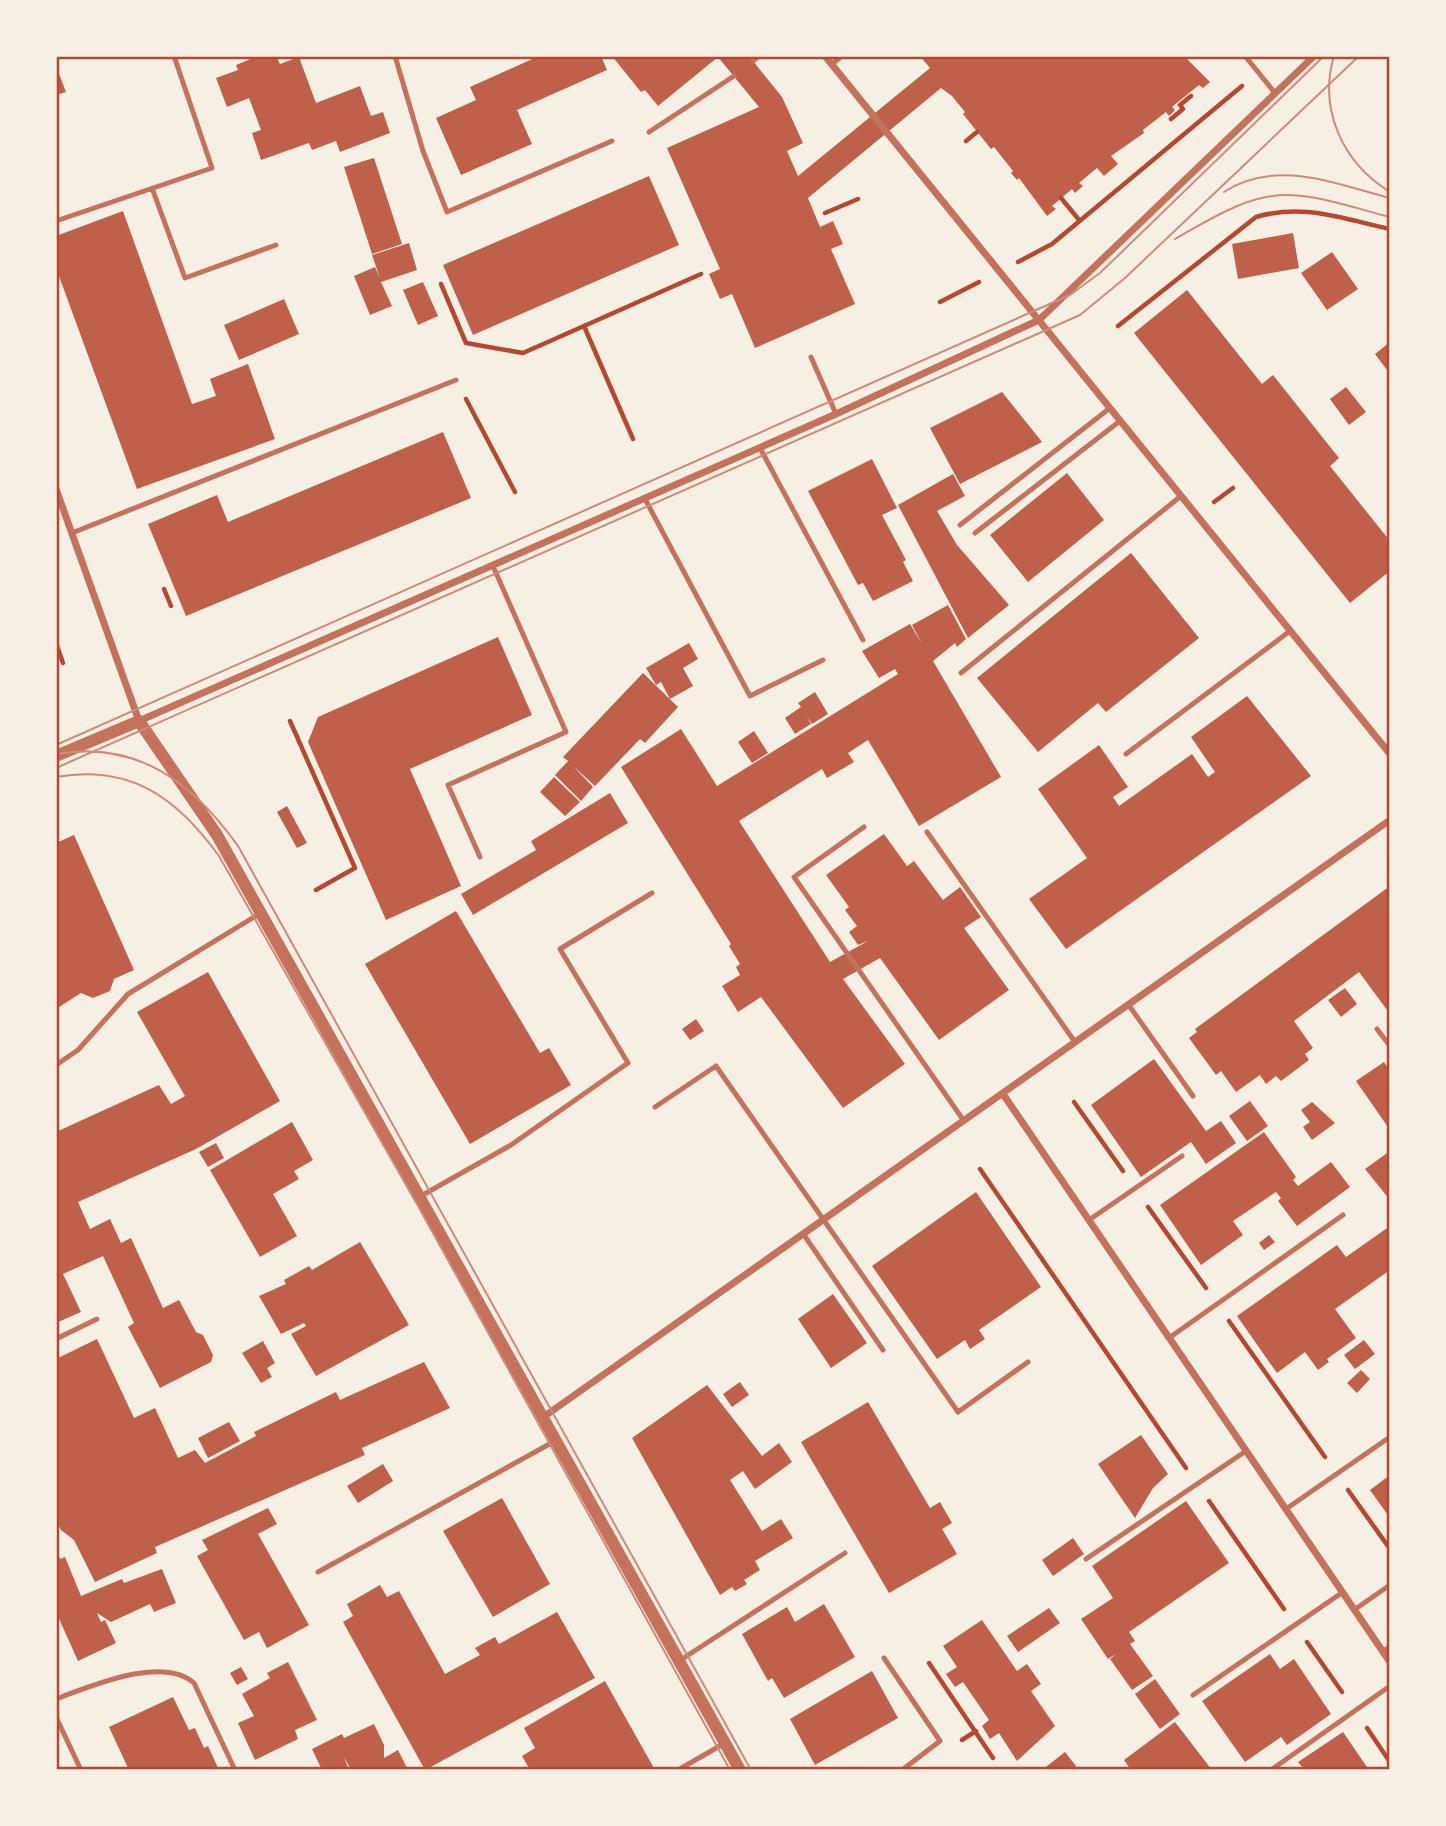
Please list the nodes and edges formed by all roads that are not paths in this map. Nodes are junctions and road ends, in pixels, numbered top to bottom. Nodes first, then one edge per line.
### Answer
1 (174, 56) edge
2 (395, 56) edge
3 (759, 56) edge
4 (825, 56) edge
5 (842, 56) edge
6 (1245, 56) edge
7 (1314, 56) edge
8 (753, 61) dead end
9 (832, 64) junction
10 (734, 76) dead end
11 (1275, 93) junction
12 (649, 132) dead end
13 (612, 141) dead end
14 (152, 188) junction
15 (56, 221) edge
16 (276, 245) dead end
17 (1039, 320) junction
18 (811, 357) dead end
19 (456, 380) road end
20 (1110, 408) junction
21 (836, 414) junction
22 (1120, 421) junction
23 (760, 448) junction
24 (56, 489) edge
25 (1181, 496) junction
26 (645, 499) junction
27 (59, 508) edge
28 (960, 525) dead end
29 (72, 533) junction
30 (975, 533) dead end
31 (493, 566) junction
32 (1290, 631) junction
33 (863, 640) dead end
34 (823, 660) dead end
35 (961, 673) dead end
36 (139, 721) junction
37 (1126, 754) dead end
38 (1390, 754) edge
39 (56, 756) edge
40 (1390, 820) edge
41 (864, 827) dead end
42 (927, 832) dead end
43 (480, 857) dead end
44 (652, 894) dead end
45 (262, 913) junction
46 (1128, 1004) junction
47 (1377, 1029) dead end
48 (1074, 1042) junction
49 (1390, 1046) edge
50 (56, 1065) edge
51 (1003, 1094) junction
52 (1193, 1096) dead end
53 (655, 1107) dead end
54 (964, 1121) junction
55 (1182, 1156) dead end
56 (421, 1196) junction
57 (1343, 1215) dead end
58 (824, 1220) junction
59 (1089, 1220) junction
60 (804, 1235) junction
61 (97, 1319) dead end
62 (1169, 1338) junction
63 (56, 1339) edge
64 (883, 1350) dead end
65 (1028, 1362) dead end
66 (542, 1418) junction
67 (1390, 1437) edge
68 (555, 1441) junction
69 (1246, 1451) junction
70 (1286, 1509) junction
71 (845, 1553) dead end
72 (1086, 1559) dead end
73 (318, 1572) dead end
74 (1390, 1585) edge
75 (1343, 1592) junction
76 (1354, 1610) junction
77 (1387, 1649) edge
78 (884, 1658) dead end
79 (679, 1661) junction
80 (1390, 1662) edge
81 (1390, 1686) edge
82 (1193, 1695) dead end
83 (56, 1699) edge
84 (56, 1717) edge
85 (725, 1743) junction
86 (81, 1770) edge
87 (235, 1770) edge
88 (678, 1770) edge
89 (740, 1770) edge
90 (902, 1770) edge
91 (1271, 1770) edge

1 - 14 lane
2 - 13 lane
3 - 8 lane
4 - 9 street
5 - 9 lane
6 - 11 lane
7 - 11 street
9 - 17 street
10 - 12 lane
11 - 17 street
14 - 15 lane
14 - 16 lane
17 - 20 street
17 - 21 street
18 - 21 lane
19 - 29 lane
20 - 22 street
20 - 28 lane
21 - 23 street
22 - 25 street
22 - 30 lane
23 - 26 street
23 - 33 lane
24 - 27 street
25 - 32 street
25 - 35 lane
26 - 31 street
26 - 34 lane
27 - 29 street
29 - 36 street
31 - 36 street
31 - 43 lane
32 - 37 lane
32 - 38 street
36 - 39 street
36 - 45 street
40 - 46 street
41 - 54 lane
42 - 48 lane
44 - 56 lane
45 - 50 lane
45 - 56 street
46 - 48 street
46 - 52 lane
47 - 49 lane
48 - 51 street
51 - 54 street
51 - 59 street
53 - 58 lane
54 - 58 street
55 - 59 lane
56 - 66 street
57 - 62 lane
58 - 60 street
58 - 65 lane
59 - 62 street
60 - 64 lane
60 - 66 street
61 - 63 lane
62 - 69 street
66 - 68 street
67 - 70 lane
68 - 73 lane
68 - 79 street
69 - 70 street
69 - 72 lane
70 - 75 street
71 - 79 lane
74 - 76 lane
75 - 76 street
75 - 82 lane
76 - 77 street
77 - 80 street
78 - 90 lane
79 - 85 street
81 - 91 lane
83 - 87 lane
84 - 86 lane
85 - 88 lane
85 - 89 street

